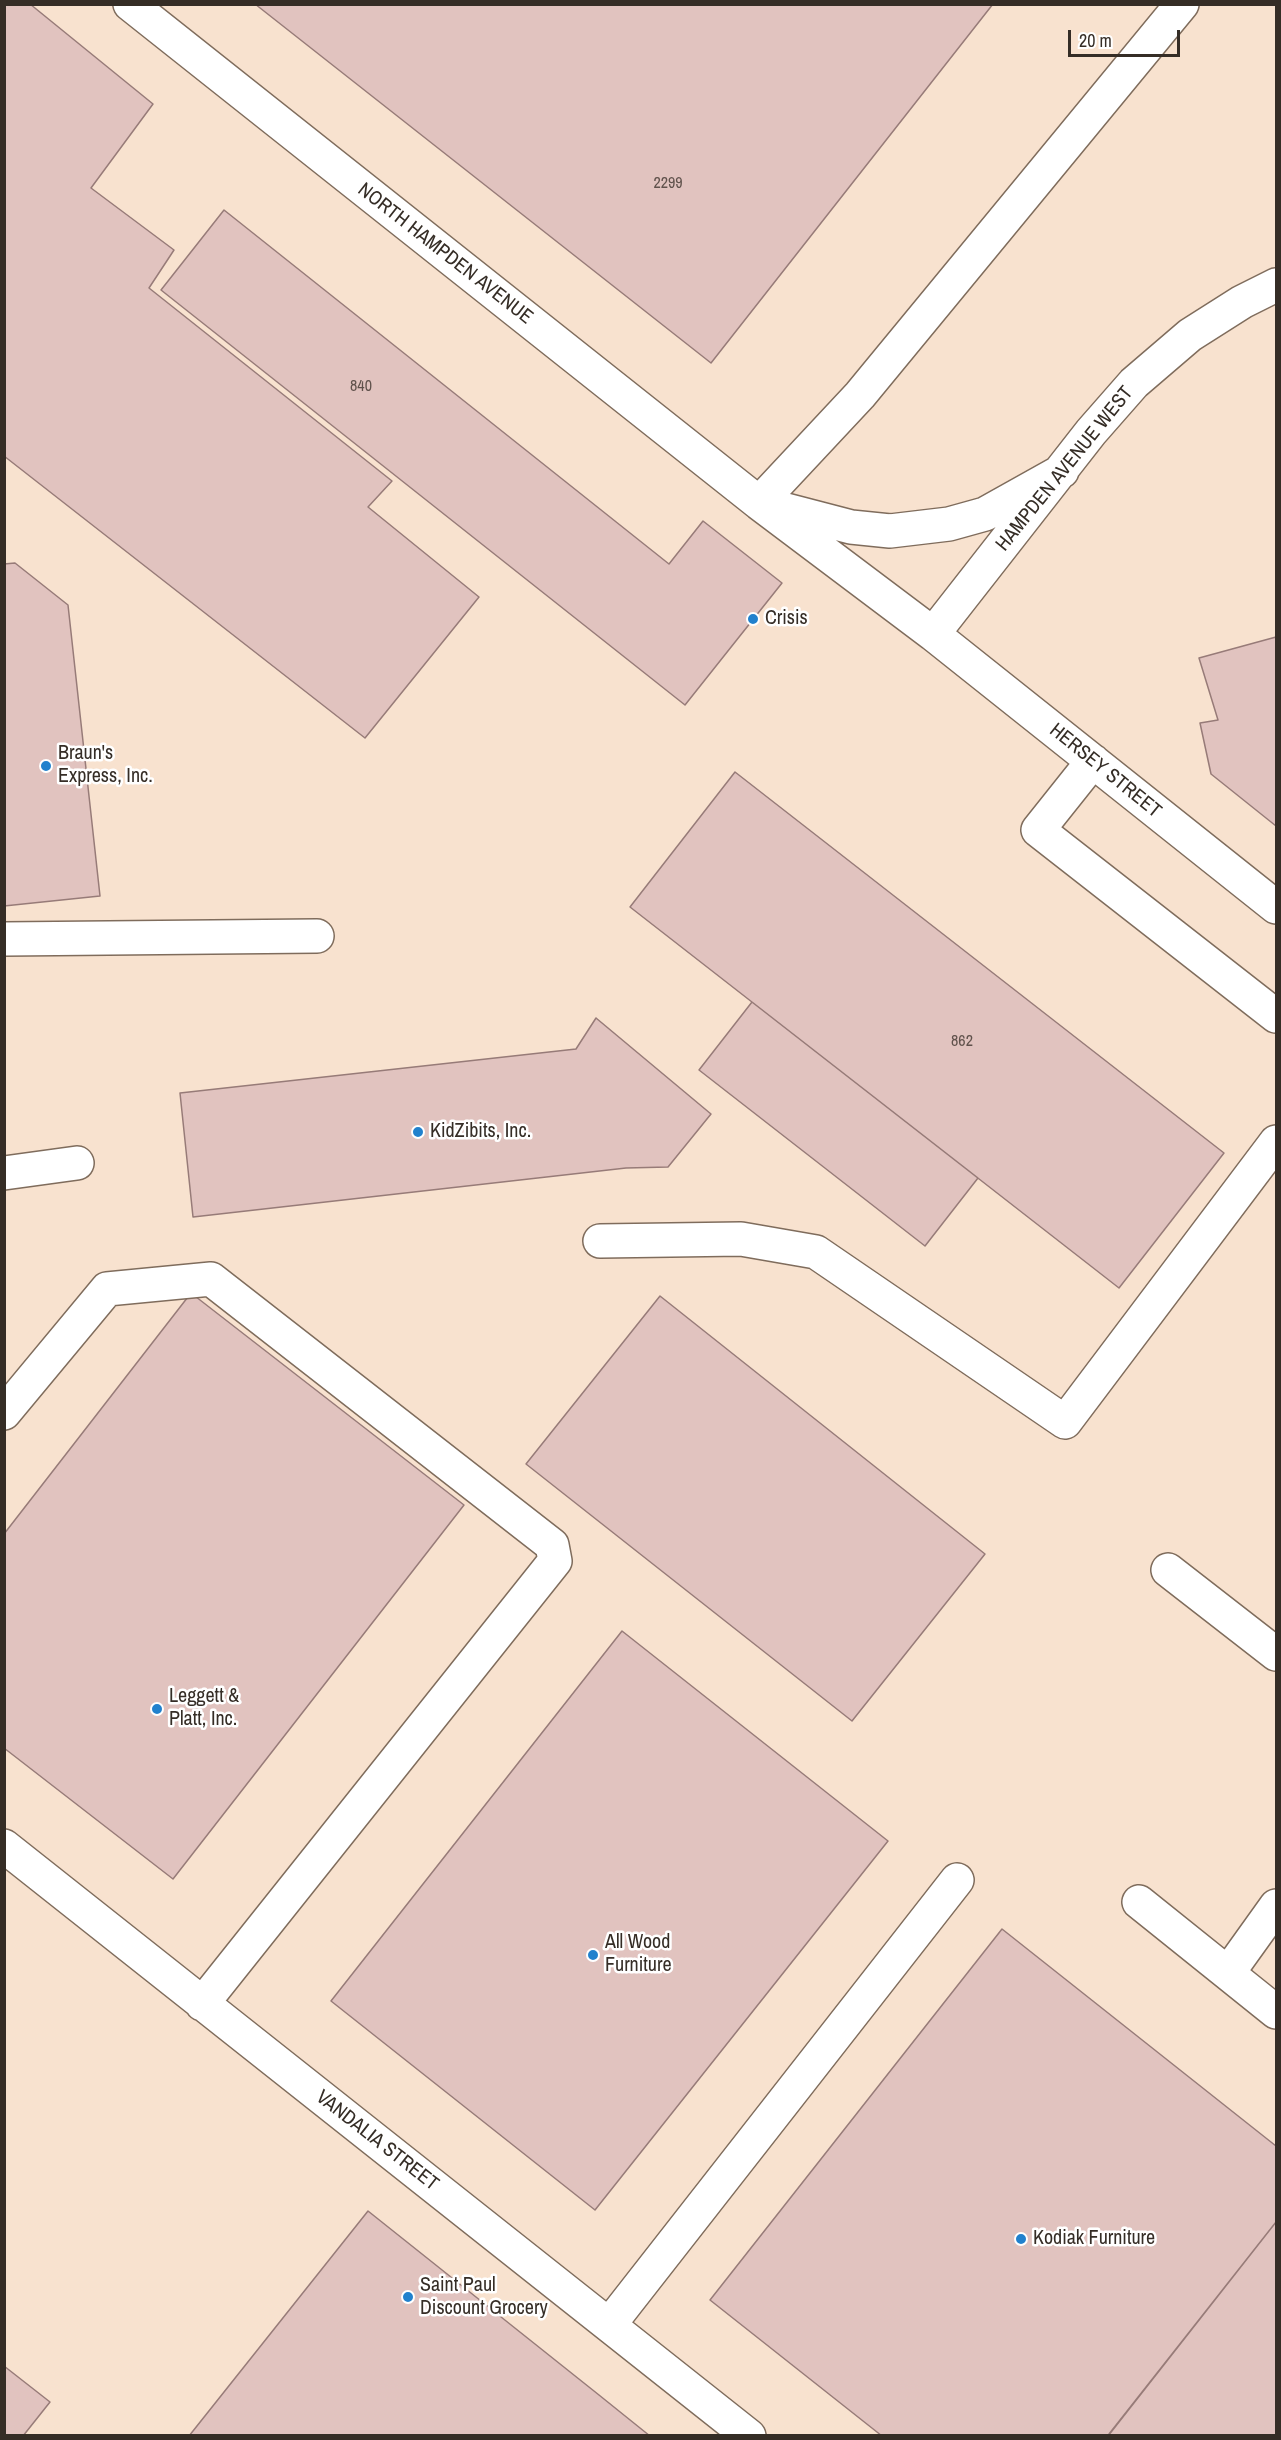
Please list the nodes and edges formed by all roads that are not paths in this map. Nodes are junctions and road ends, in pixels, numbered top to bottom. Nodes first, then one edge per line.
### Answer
1 (130, 4) edge
2 (1182, 4) edge
3 (1276, 285) edge
4 (1062, 471) junction
5 (759, 503) junction
6 (933, 634) junction
7 (1093, 761) junction
8 (1276, 907) edge
9 (317, 936) dead end
10 (4, 939) edge
11 (1276, 1016) edge
12 (1276, 1142) edge
13 (77, 1163) dead end
14 (4, 1173) edge
15 (600, 1241) dead end
16 (4, 1413) edge
17 (1168, 1569) dead end
18 (1276, 1654) edge
19 (4, 1846) edge
20 (957, 1880) dead end
21 (1139, 1902) dead end
22 (1276, 1906) edge
23 (1228, 1973) junction
24 (202, 2004) junction
25 (1276, 2012) edge
26 (609, 2325) junction
27 (749, 2436) edge

1 - 5 street, NORTH HAMPDEN AVENUE
2 - 5 street
3 - 4 street, HAMPDEN AVENUE WEST
4 - 5 street, NORTH HAMPDEN AVENUE
4 - 6 street, HAMPDEN AVENUE WEST
5 - 6 street, NORTH HAMPDEN AVENUE
6 - 7 street, HERSEY STREET
7 - 8 street, HERSEY STREET
7 - 11 street
9 - 10 street
12 - 15 street
13 - 14 street
16 - 24 street
17 - 18 street
19 - 24 street, VANDALIA STREET
20 - 26 street
21 - 23 street
22 - 23 street
23 - 25 street
24 - 26 street, VANDALIA STREET
26 - 27 street, VANDALIA STREET

